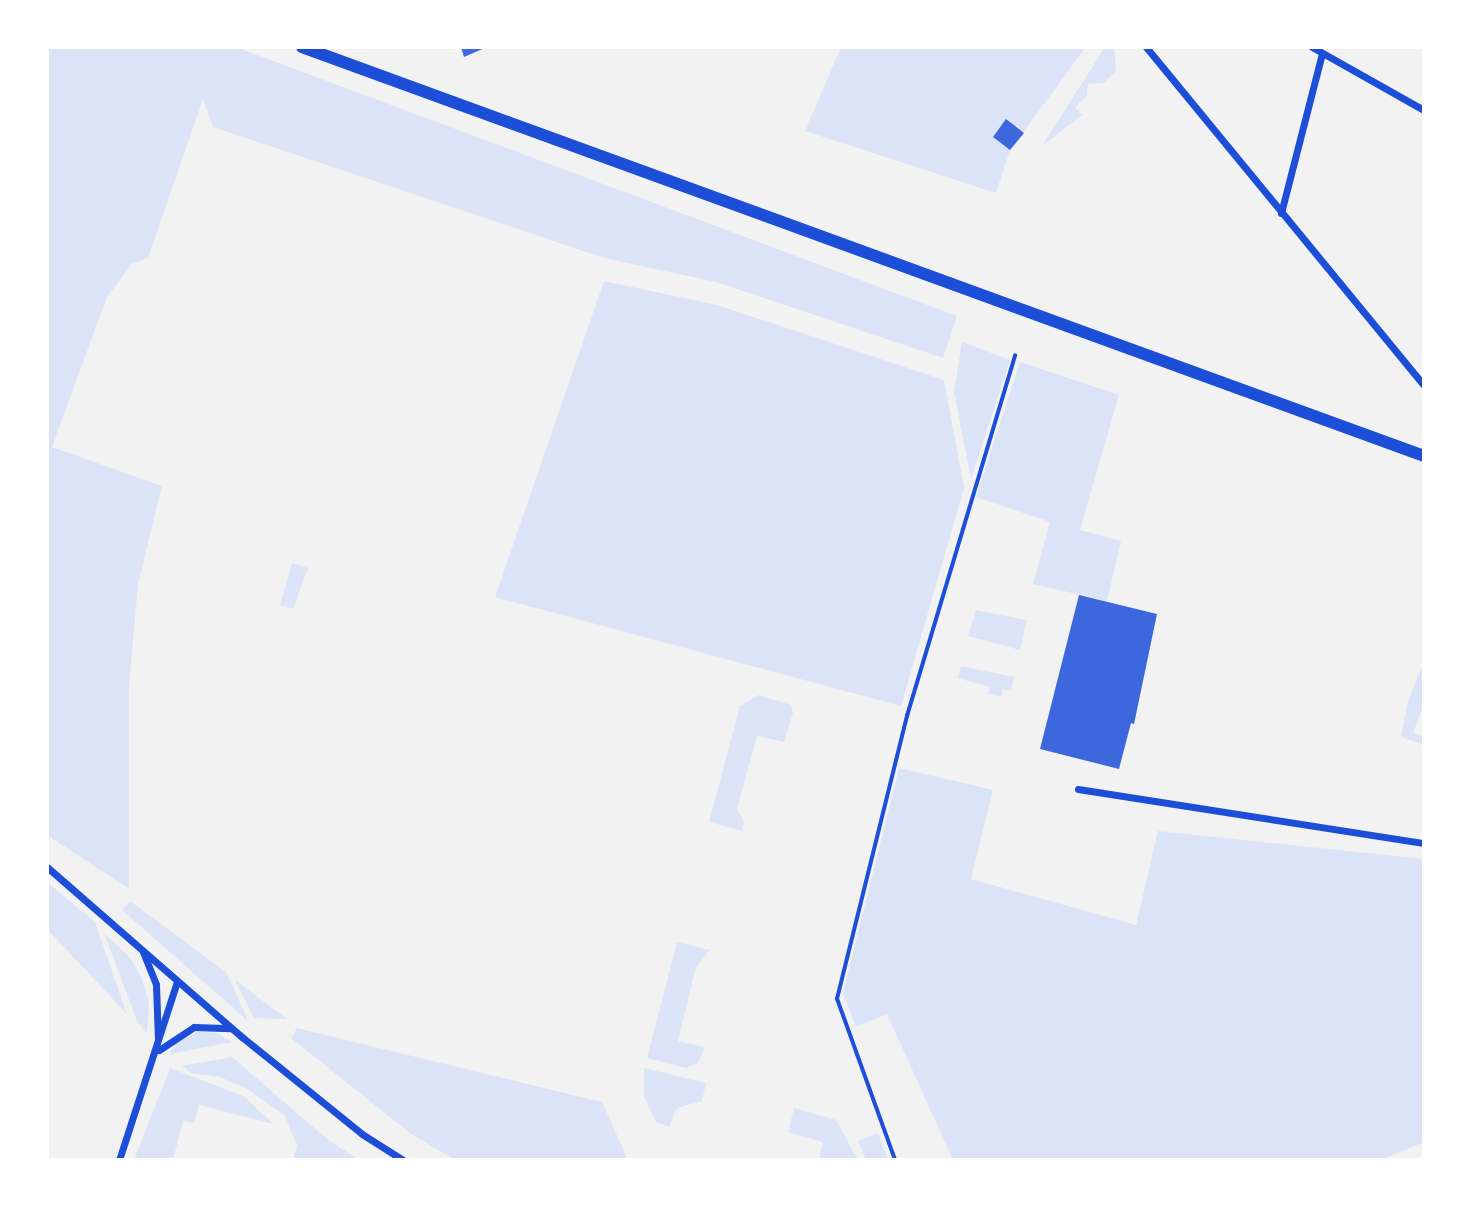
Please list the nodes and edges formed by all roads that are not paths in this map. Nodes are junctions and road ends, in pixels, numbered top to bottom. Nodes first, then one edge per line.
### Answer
1 (302, 47) edge
2 (1146, 47) edge
3 (1312, 47) edge
4 (1322, 53) junction
5 (1424, 110) edge
6 (1281, 213) junction
7 (1424, 386) edge
8 (1424, 456) edge
9 (1078, 789) dead end
10 (1424, 844) edge
11 (47, 867) edge
12 (142, 950) junction
13 (177, 981) junction
14 (234, 1029) junction
15 (158, 1050) junction
16 (119, 1160) edge
17 (403, 1160) edge

1 - 8 main road
2 - 6 street
3 - 4 street
4 - 5 street
4 - 6 street
6 - 7 street
9 - 10 street
11 - 12 street
12 - 13 street
12 - 15 street
13 - 14 street
13 - 15 street
14 - 15 street
14 - 17 street
15 - 16 street

